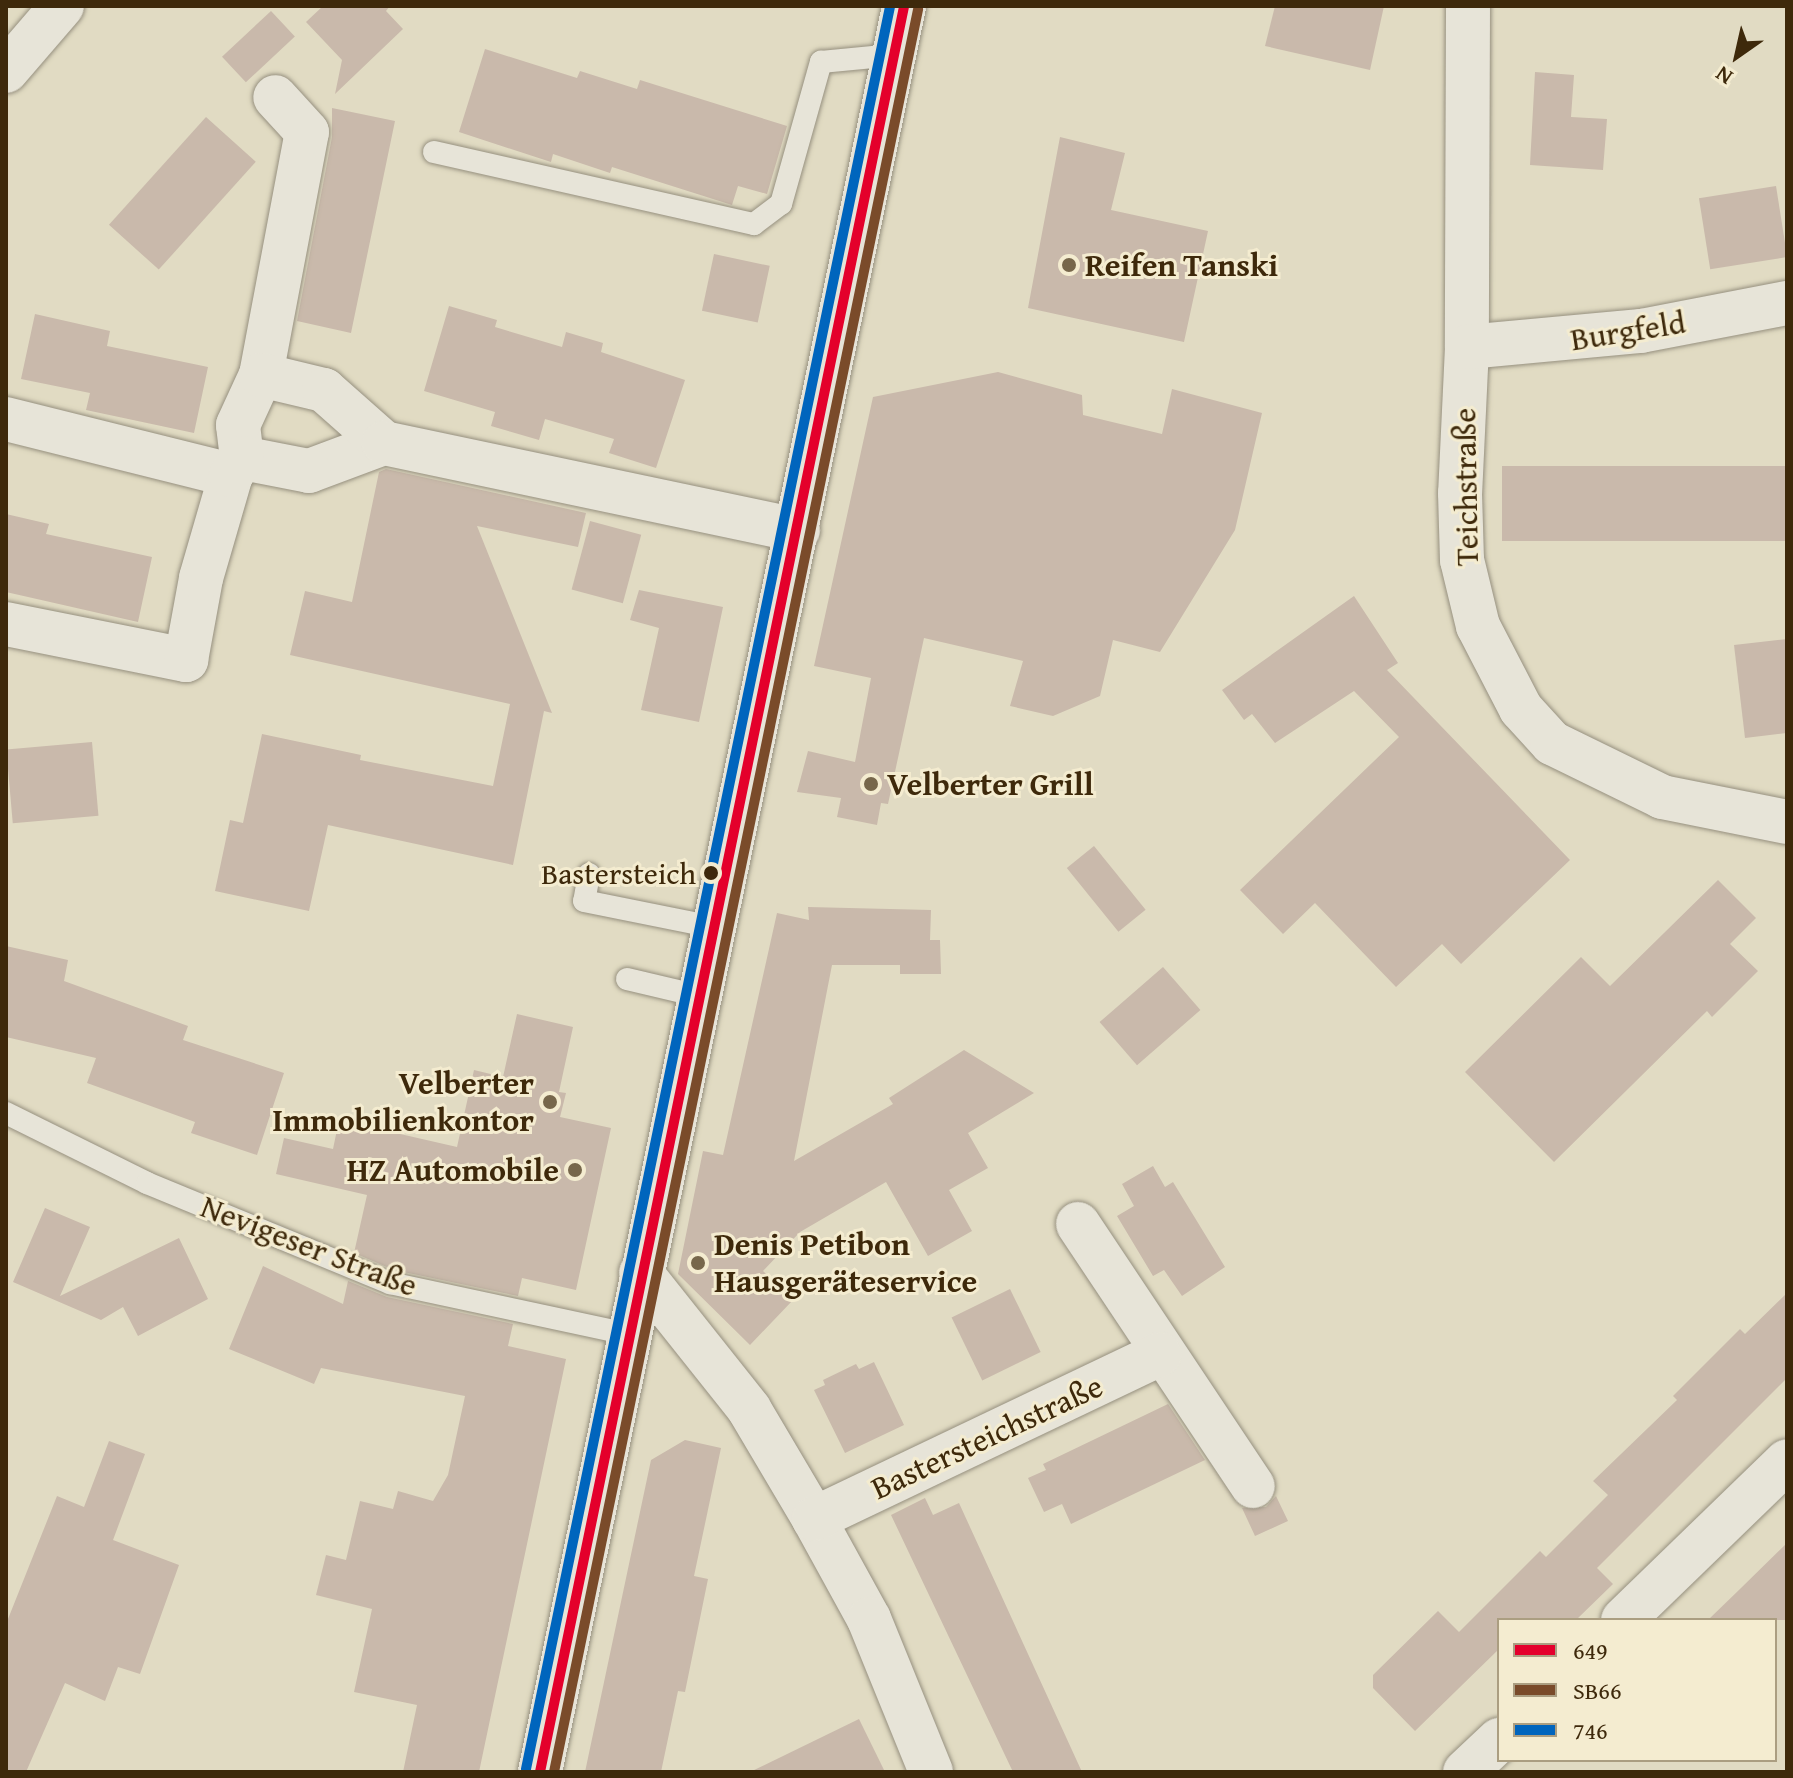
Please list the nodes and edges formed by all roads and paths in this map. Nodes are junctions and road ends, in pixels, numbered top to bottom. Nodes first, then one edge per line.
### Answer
1 (62, 6) edge
2 (904, 6) edge
3 (1468, 6) edge
4 (894, 55) junction
5 (6, 71) edge
6 (275, 97) dead end
7 (434, 152) dead end
8 (1787, 303) edge
9 (1467, 347) junction
10 (261, 375) junction
11 (6, 419) edge
12 (384, 443) junction
13 (236, 466) junction
14 (798, 530) junction
15 (6, 624) edge
16 (1787, 822) edge
17 (589, 874) dead end
18 (713, 927) junction
19 (627, 979) dead end
20 (699, 996) junction
21 (6, 1113) edge
22 (1078, 1224) dead end
23 (641, 1273) junction
24 (628, 1334) junction
25 (1160, 1354) junction
26 (1787, 1461) edge
27 (1253, 1486) dead end
28 (814, 1519) junction
29 (1625, 1618) edge
30 (1497, 1742) edge
31 (540, 1772) edge
32 (931, 1772) edge
33 (1465, 1772) edge

1 - 5 street
2 - 4 street
3 - 9 street, Teichstraße
4 - 7 lane
4 - 14 street
6 - 10 street
8 - 9 street, Burgfeld
9 - 16 street, Teichstraße
10 - 12 street
10 - 13 street
11 - 13 street
12 - 13 street
12 - 14 street
13 - 15 street
14 - 18 street
17 - 18 lane
18 - 20 street
19 - 20 lane
20 - 23 street
21 - 24 lane, Nevigeser Straße
22 - 25 street
23 - 24 street
23 - 28 street
24 - 31 street
25 - 27 street
25 - 28 street, Bastersteichstraße
26 - 29 street
28 - 32 street
30 - 33 street

